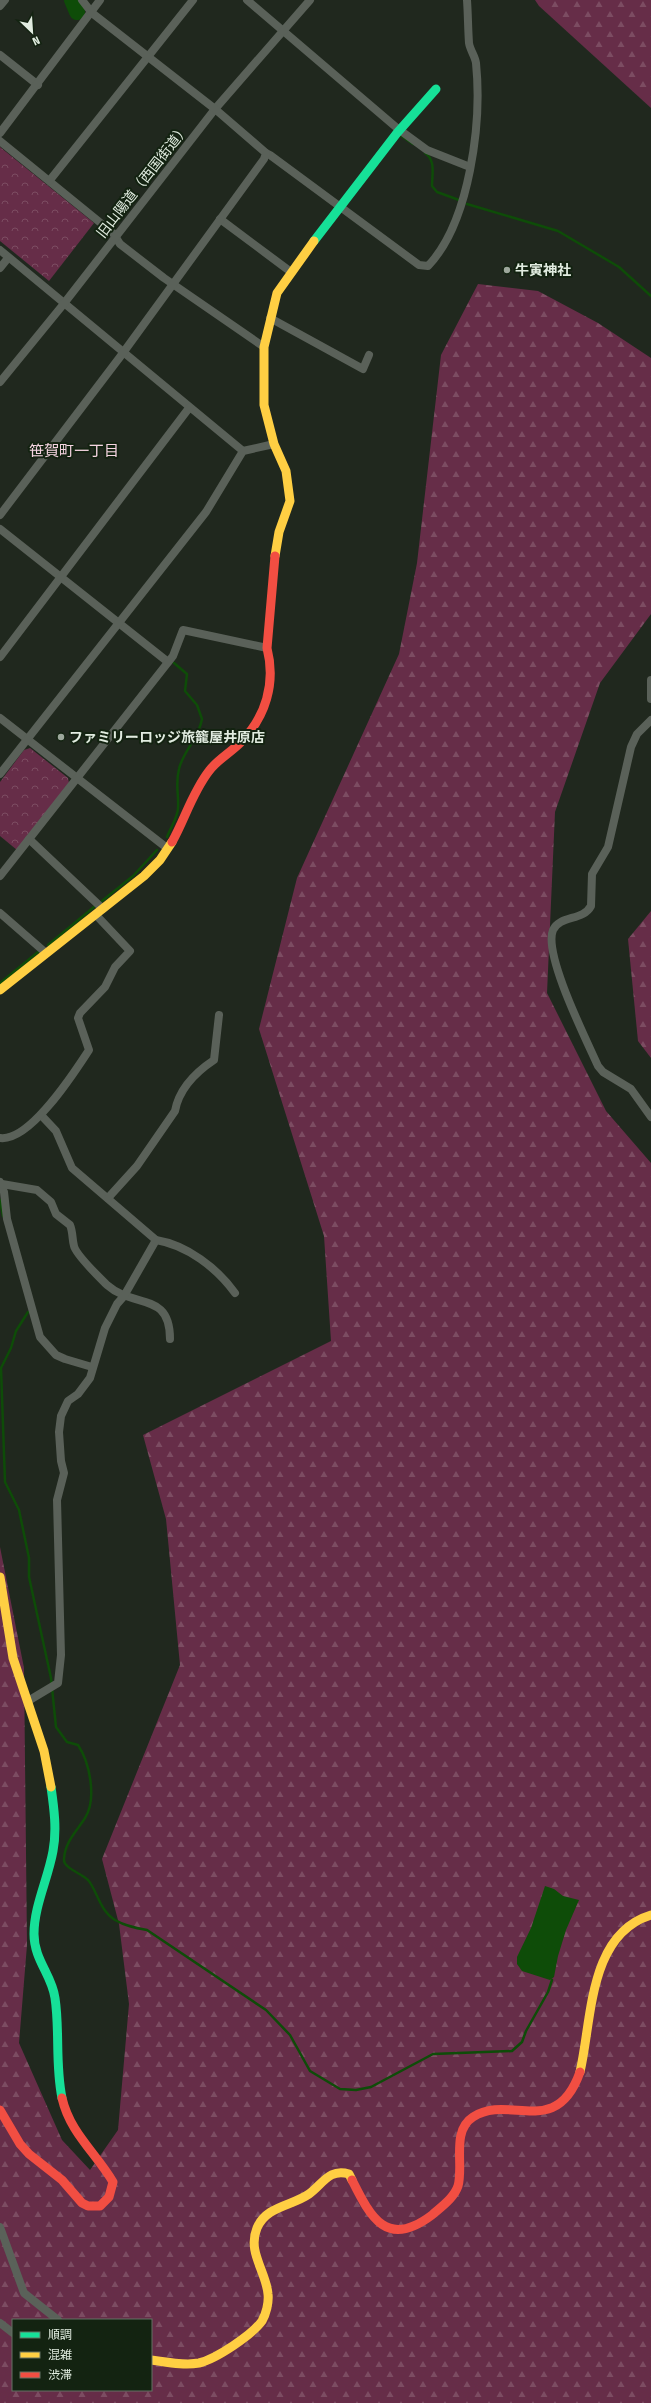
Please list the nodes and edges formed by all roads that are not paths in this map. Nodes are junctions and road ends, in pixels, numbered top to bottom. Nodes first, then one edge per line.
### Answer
1 (5, 0) edge
2 (82, 0) edge
3 (100, 0) edge
4 (193, 0) edge
5 (247, 0) edge
6 (310, 0) edge
7 (467, 0) edge
8 (0, 6) edge
9 (92, 13) junction
10 (283, 31) junction
11 (0, 55) edge
12 (148, 56) junction
13 (38, 85) junction
14 (436, 89) dead end
15 (215, 109) junction
16 (400, 130) junction
17 (0, 133) edge
18 (0, 141) edge
19 (266, 153) junction
20 (470, 167) junction
21 (50, 180) junction
22 (340, 205) junction
23 (220, 219) junction
24 (116, 237) junction
25 (0, 250) edge
26 (8, 258) junction
27 (0, 268) edge
28 (291, 272) junction
29 (173, 283) junction
30 (64, 303) junction
31 (270, 318) junction
32 (264, 347) junction
33 (123, 353) junction
34 (369, 355) dead end
35 (0, 382) edge
36 (188, 408) junction
37 (274, 444) junction
38 (243, 451) junction
39 (0, 515) edge
40 (0, 529) edge
41 (60, 577) junction
42 (118, 624) junction
43 (267, 648) junction
44 (0, 656) edge
45 (168, 662) junction
46 (651, 680) edge
47 (651, 699) edge
48 (0, 718) edge
49 (651, 720) edge
50 (28, 739) junction
51 (0, 774) edge
52 (79, 777) junction
53 (29, 840) junction
54 (167, 848) junction
55 (0, 876) edge
56 (100, 912) junction
57 (0, 914) edge
58 (46, 953) junction
59 (0, 990) edge
60 (219, 1015) dead end
61 (40, 1115) junction
62 (651, 1117) edge
63 (0, 1138) edge
64 (1, 1183) edge
65 (108, 1198) junction
66 (156, 1240) junction
67 (235, 1293) dead end
68 (124, 1296) junction
69 (170, 1339) dead end
70 (92, 1367) junction
71 (0, 1577) edge
72 (28, 1701) junction
73 (651, 1915) edge
74 (0, 2110) edge
75 (0, 2227) edge
76 (57, 2319) edge
77 (0, 2323) edge
78 (12, 2332) edge
79 (152, 2360) edge

1 - 8 street
2 - 9 street
3 - 9 street
4 - 12 street
5 - 10 street
6 - 10 street, 旧山陽道（西国街道）
7 - 20 street
9 - 12 street
9 - 13 street
10 - 15 street, 旧山陽道（西国街道）
10 - 16 street
11 - 13 street
12 - 15 street
12 - 21 street
13 - 17 street
14 - 16 street
15 - 19 street
15 - 24 street, 旧山陽道（西国街道）
16 - 20 street
16 - 22 street
18 - 21 street
19 - 22 street
19 - 23 street
20 - 22 street
21 - 24 street
22 - 28 street
23 - 28 street
23 - 29 street
24 - 29 street
24 - 30 street, 旧山陽道（西国街道）
25 - 26 street
26 - 27 street
26 - 30 street
28 - 31 street
29 - 32 street
29 - 33 street
30 - 33 street
30 - 35 street, 旧山陽道（西国街道）
31 - 32 street
31 - 34 street
32 - 37 street
33 - 36 street
33 - 39 street
36 - 38 street
36 - 41 street
37 - 38 street
37 - 43 street
38 - 42 street
40 - 41 street
41 - 42 street
41 - 44 street
42 - 45 street
42 - 50 street
43 - 45 street
43 - 54 street
45 - 52 street
46 - 47 street
48 - 50 street
49 - 62 street
50 - 51 street
50 - 52 street
52 - 53 street
52 - 54 street
53 - 55 street
53 - 56 street
54 - 56 street
56 - 58 street
56 - 61 street
57 - 58 street
58 - 59 street
60 - 65 street
61 - 63 street
61 - 65 street
64 - 68 street
64 - 70 street
65 - 66 street
66 - 67 street
66 - 68 street
68 - 69 street
68 - 70 street
70 - 72 street
71 - 72 street
72 - 74 street
73 - 79 street
75 - 76 street
77 - 78 street

